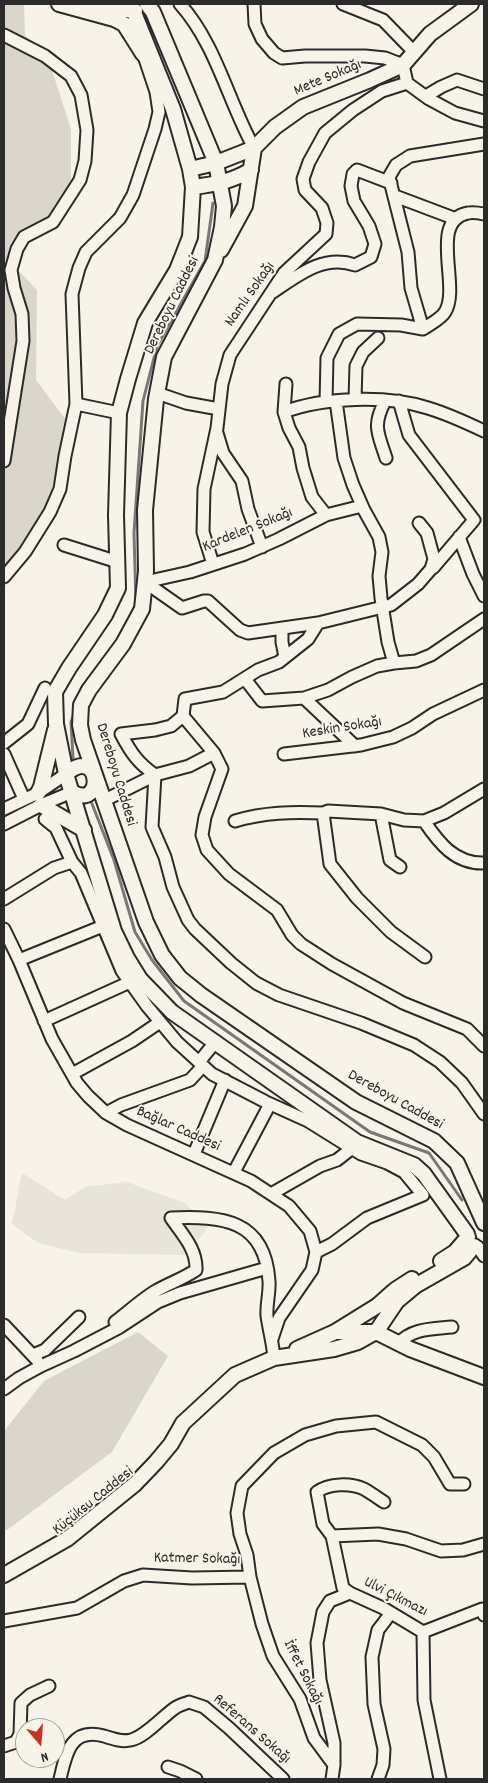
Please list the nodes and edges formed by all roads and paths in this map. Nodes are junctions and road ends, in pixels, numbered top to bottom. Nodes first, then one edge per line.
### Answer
1 (59, 4) edge
2 (75, 4) edge
3 (148, 4) edge
4 (180, 4) edge
5 (254, 4) edge
6 (343, 4) edge
7 (471, 4) edge
8 (94, 5) edge
9 (130, 7) edge
10 (157, 20) junction
11 (4, 35) edge
12 (414, 52) junction
13 (144, 56) junction
14 (403, 65) junction
15 (407, 83) junction
16 (484, 89) edge
17 (426, 96) junction
18 (169, 98) junction
19 (484, 121) edge
20 (484, 144) edge
21 (254, 148) junction
22 (216, 163) junction
23 (190, 169) junction
24 (251, 170) junction
25 (391, 183) junction
26 (220, 184) junction
27 (193, 187) junction
28 (395, 196) junction
29 (484, 214) edge
30 (456, 219) junction
31 (215, 260) junction
32 (268, 296) junction
33 (423, 329) junction
34 (378, 338) dead end
35 (286, 384) dead end
36 (157, 393) junction
37 (355, 399) junction
38 (385, 401) junction
39 (399, 401) junction
40 (331, 402) junction
41 (76, 404) junction
42 (219, 409) junction
43 (284, 412) junction
44 (119, 413) junction
45 (216, 431) junction
46 (484, 431) edge
47 (386, 458) dead end
48 (4, 461) edge
49 (362, 506) junction
50 (326, 514) junction
51 (419, 523) dead end
52 (459, 537) junction
53 (64, 545) dead end
54 (262, 547) junction
55 (118, 562) junction
56 (213, 564) junction
57 (431, 569) junction
58 (4, 577) edge
59 (145, 582) junction
60 (484, 596) edge
61 (384, 607) junction
62 (484, 619) edge
63 (318, 623) junction
64 (282, 629) junction
65 (286, 657) junction
66 (394, 662) junction
67 (245, 679) junction
68 (45, 688) dead end
69 (484, 690) edge
70 (304, 698) junction
71 (183, 716) junction
72 (56, 724) junction
73 (4, 743) edge
74 (355, 746) junction
75 (214, 753) junction
76 (4, 754) edge
77 (284, 754) dead end
78 (66, 774) junction
79 (156, 775) junction
80 (95, 776) junction
81 (484, 789) edge
82 (72, 792) junction
83 (24, 799) junction
84 (40, 799) junction
85 (103, 801) junction
86 (4, 809) edge
87 (323, 813) junction
88 (381, 814) junction
89 (45, 819) dead end
90 (235, 821) dead end
91 (424, 821) junction
92 (4, 824) edge
93 (84, 830) junction
94 (72, 862) junction
95 (484, 863) edge
96 (400, 867) dead end
97 (4, 898) edge
98 (103, 926) junction
99 (4, 929) edge
100 (425, 957) dead end
101 (19, 960) junction
102 (130, 982) junction
103 (44, 1021) junction
104 (160, 1022) junction
105 (216, 1041) junction
106 (484, 1046) edge
107 (201, 1064) junction
108 (72, 1074) junction
109 (225, 1080) junction
110 (270, 1104) junction
111 (106, 1113) junction
112 (484, 1114) edge
113 (351, 1149) junction
114 (194, 1154) junction
115 (234, 1172) junction
116 (271, 1194) junction
117 (484, 1224) edge
118 (476, 1244) edge
119 (316, 1252) junction
120 (267, 1268) junction
121 (382, 1310) junction
122 (79, 1317) dead end
123 (4, 1325) edge
124 (452, 1327) dead end
125 (335, 1332) junction
126 (376, 1332) junction
127 (272, 1339) junction
128 (91, 1342) junction
129 (358, 1342) junction
130 (398, 1344) junction
131 (33, 1355) junction
132 (277, 1357) junction
133 (41, 1366) junction
134 (484, 1377) edge
135 (4, 1389) edge
136 (205, 1402) junction
137 (464, 1484) dead end
138 (384, 1502) dead end
139 (332, 1536) junction
140 (484, 1544) edge
141 (4, 1574) edge
142 (250, 1577) junction
143 (4, 1583) edge
144 (350, 1594) junction
145 (483, 1612) edge
146 (391, 1613) junction
147 (4, 1620) edge
148 (423, 1632) junction
149 (49, 1686) dead end
150 (4, 1746) edge
151 (334, 1765) junction
152 (168, 1767) dead end
153 (60, 1779) edge
154 (196, 1779) edge
155 (283, 1779) edge
156 (332, 1779) edge
157 (378, 1779) edge
158 (440, 1779) edge

1 - 13 main road
2 - 8 main road
3 - 10 main road, Dereboyu Caddesi
4 - 21 street
5 - 14 street
6 - 12 street
7 - 12 main road, Mete Sokağı
8 - 9 main road
9 - 10 main road
9 - 18 main road, Dereboyu Caddesi
10 - 22 main road, Dereboyu Caddesi
11 - 48 street
12 - 14 main road, Mete Sokağı
13 - 18 main road
13 - 41 street
14 - 15 street
14 - 21 main road, Mete Sokağı
15 - 17 street
15 - 32 street, Namlı Sokağı
16 - 17 street
17 - 19 street
18 - 23 main road, Dereboyu Caddesi
20 - 25 street
21 - 22 main road, Mete Sokağı
21 - 24 main road
22 - 23 main road, Mete Sokağı
22 - 26 main road, Dereboyu Caddesi
23 - 27 main road, Dereboyu Caddesi
24 - 26 main road
24 - 31 main road
25 - 28 street
25 - 32 street
26 - 27 main road
26 - 31 main road, Dereboyu Caddesi
27 - 44 main road, Dereboyu Caddesi
28 - 30 street
28 - 33 street
29 - 30 street
30 - 33 street
31 - 36 main road, Dereboyu Caddesi
32 - 42 street, Namlı Sokağı
33 - 40 street
34 - 37 street
35 - 43 street
36 - 42 street
36 - 59 main road, Dereboyu Caddesi
37 - 38 street
37 - 40 street
38 - 39 street
38 - 47 street
39 - 46 street
39 - 52 street
40 - 43 street
40 - 49 street
41 - 44 street
41 - 58 street
42 - 45 street, Namlı Sokağı
43 - 50 street
44 - 55 main road, Dereboyu Caddesi
45 - 54 street
45 - 56 street, Namlı Sokağı
49 - 50 street, Kardelen Sokağı
49 - 61 street
50 - 54 street, Kardelen Sokağı
51 - 57 street
52 - 57 street
52 - 60 street
53 - 55 street
54 - 56 street, Kardelen Sokağı
55 - 72 main road, Dereboyu Caddesi
56 - 59 street, Kardelen Sokağı
57 - 61 street
59 - 64 street
59 - 80 main road, Dereboyu Caddesi
61 - 63 street
61 - 66 street
62 - 66 street
63 - 64 street
63 - 65 street
64 - 65 street
65 - 67 street
66 - 70 street
67 - 70 street
67 - 71 street
68 - 73 street
69 - 74 street, Keskin Sokağı
70 - 74 street
71 - 75 street
71 - 79 street
72 - 78 main road, Dereboyu Caddesi
72 - 84 main road
74 - 77 street, Keskin Sokağı
75 - 79 street
75 - 106 street
76 - 83 street
78 - 80 main road
78 - 82 main road
78 - 84 street
79 - 85 street
79 - 112 street
80 - 82 main road
80 - 85 main road, Dereboyu Caddesi
81 - 91 street
82 - 84 street
82 - 93 main road
83 - 84 street
83 - 86 street
84 - 92 street
84 - 93 main road
85 - 117 main road, Dereboyu Caddesi
87 - 88 street
87 - 90 street
87 - 100 street
88 - 91 street
88 - 96 street
89 - 94 street
91 - 95 street
93 - 105 main road
94 - 97 street
94 - 98 street
98 - 101 street
98 - 102 street
99 - 101 street, Bağlar Caddesi
101 - 103 street, Bağlar Caddesi
102 - 103 street
102 - 104 street
103 - 108 street, Bağlar Caddesi
104 - 107 street
104 - 108 street
105 - 107 street
105 - 118 main road
107 - 109 street
107 - 111 street
108 - 111 street, Bağlar Caddesi
109 - 110 street
109 - 114 street
110 - 113 street
110 - 115 street
111 - 114 street, Bağlar Caddesi
113 - 116 street
113 - 119 street
114 - 115 street, Bağlar Caddesi
115 - 116 street, Bağlar Caddesi
116 - 119 street, Bağlar Caddesi
117 - 118 main road, Küçüksu Caddesi
118 - 121 main road, Küçüksu Caddesi
119 - 127 street
120 - 127 street
120 - 128 street
120 - 128 street
121 - 125 main road, Küçüksu Caddesi
121 - 126 main road
121 - 130 main road
122 - 131 street
123 - 131 street
124 - 130 street
125 - 126 main road
125 - 132 main road, Küçüksu Caddesi
126 - 129 main road, Küçüksu Caddesi
126 - 130 main road
127 - 132 street
128 - 133 street
129 - 130 main road
129 - 132 main road, Küçüksu Caddesi
130 - 134 main road
131 - 133 street
132 - 136 main road, Küçüksu Caddesi
133 - 135 street
136 - 141 main road, Küçüksu Caddesi
136 - 143 main road, Küçüksu Caddesi
137 - 142 street, İffet Sokağı
138 - 139 street, Ulvi Çıkmazı
139 - 140 street
139 - 144 street, Ulvi Çıkmazı
142 - 147 street, Katmer Sokağı
142 - 151 street, İffet Sokağı
144 - 146 street, Ulvi Çıkmazı
144 - 151 street
145 - 148 street, Ulvi Çıkmazı
146 - 148 street, Ulvi Çıkmazı
146 - 157 street
148 - 158 street
149 - 150 street
151 - 156 street
152 - 154 street
153 - 155 street, Referans Sokağı

